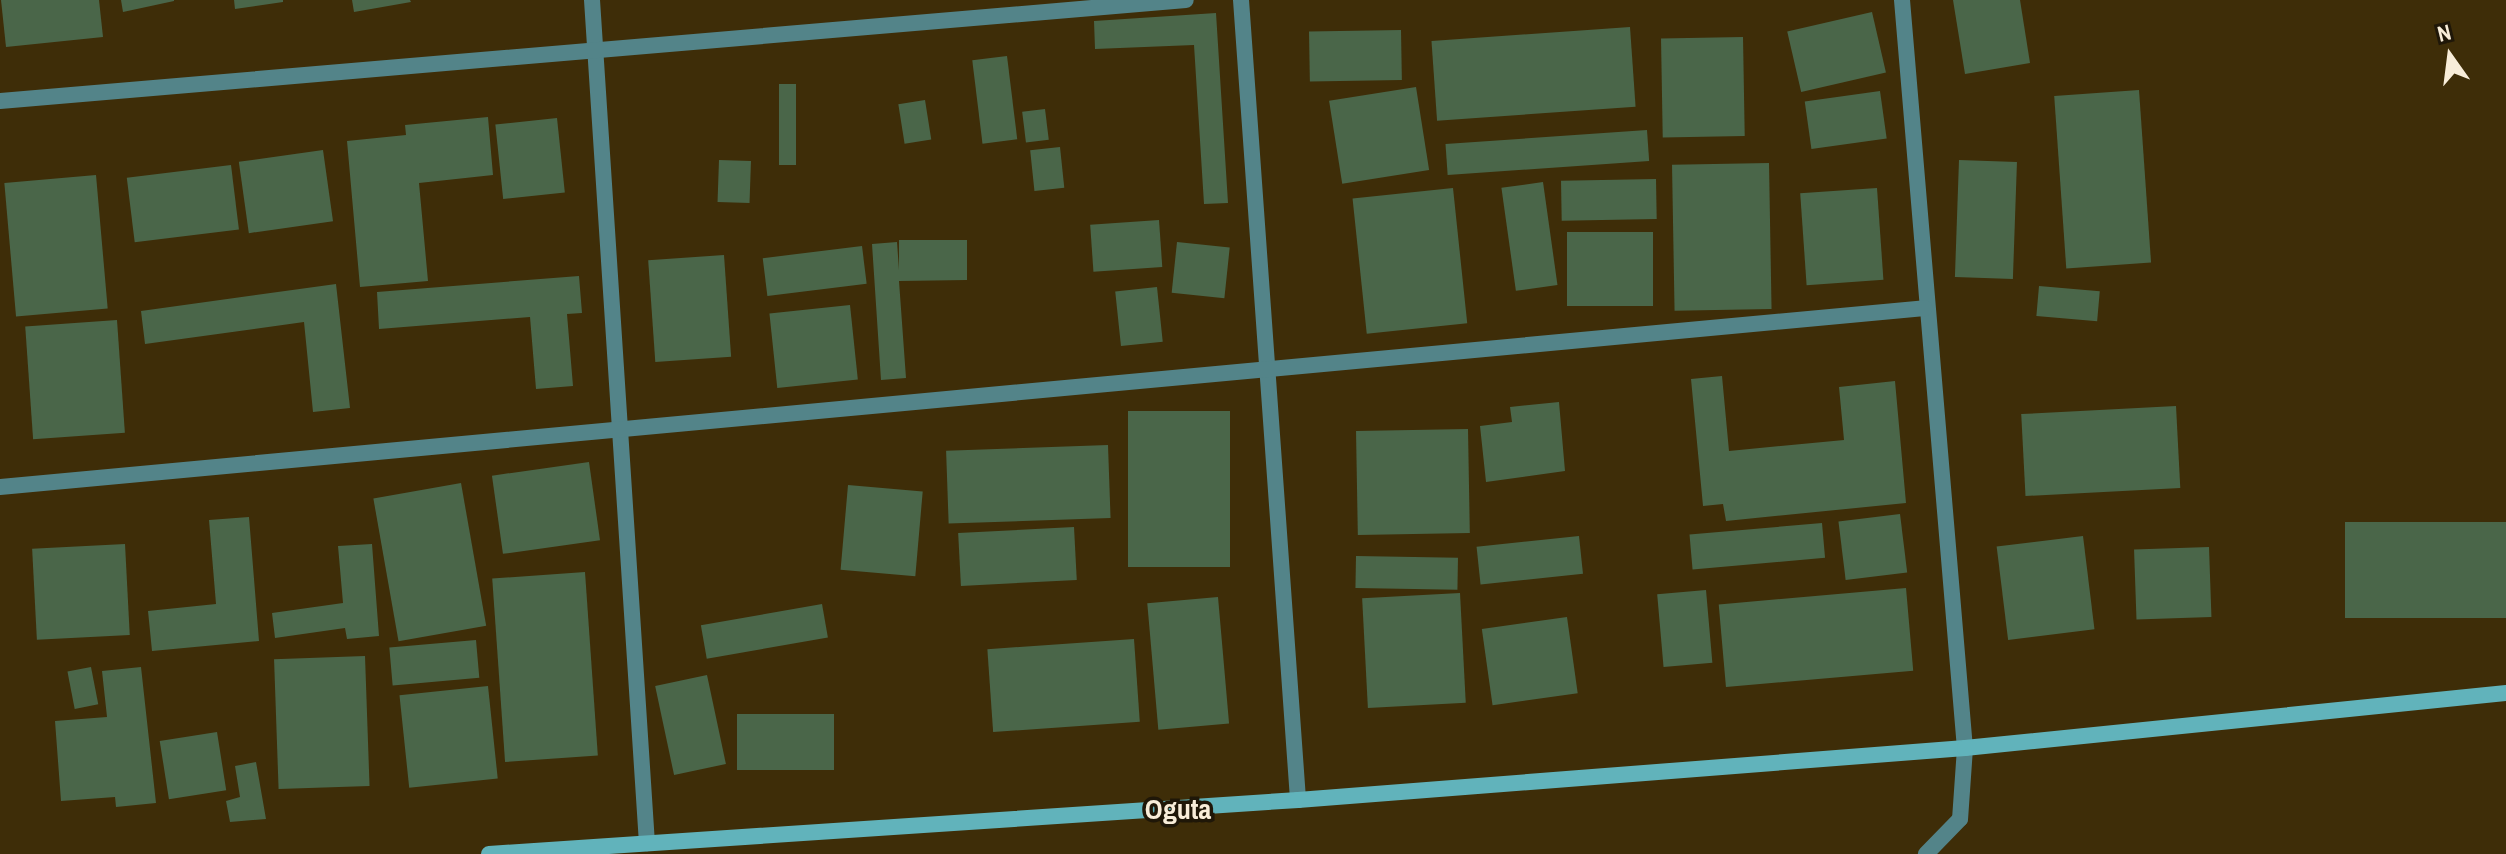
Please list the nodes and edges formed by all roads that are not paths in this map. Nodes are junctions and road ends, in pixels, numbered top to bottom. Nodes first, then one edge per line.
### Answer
1 (592, 0) edge
2 (1186, 0) edge
3 (1241, 0) edge
4 (1902, 0) edge
5 (595, 51) junction
6 (0, 101) edge
7 (1925, 308) junction
8 (1265, 369) junction
9 (620, 430) junction
10 (0, 487) edge
11 (2506, 693) edge
12 (1965, 748) junction
13 (1298, 800) junction
14 (647, 843) junction
15 (489, 854) edge
16 (1926, 854) edge

1 - 5 street
2 - 5 street
3 - 8 street
4 - 7 street
5 - 6 street
5 - 9 street
7 - 8 street
7 - 12 street
8 - 9 street
8 - 13 street
9 - 10 street
9 - 14 street
11 - 12 street
12 - 13 street
12 - 16 street
13 - 14 street
14 - 15 street

